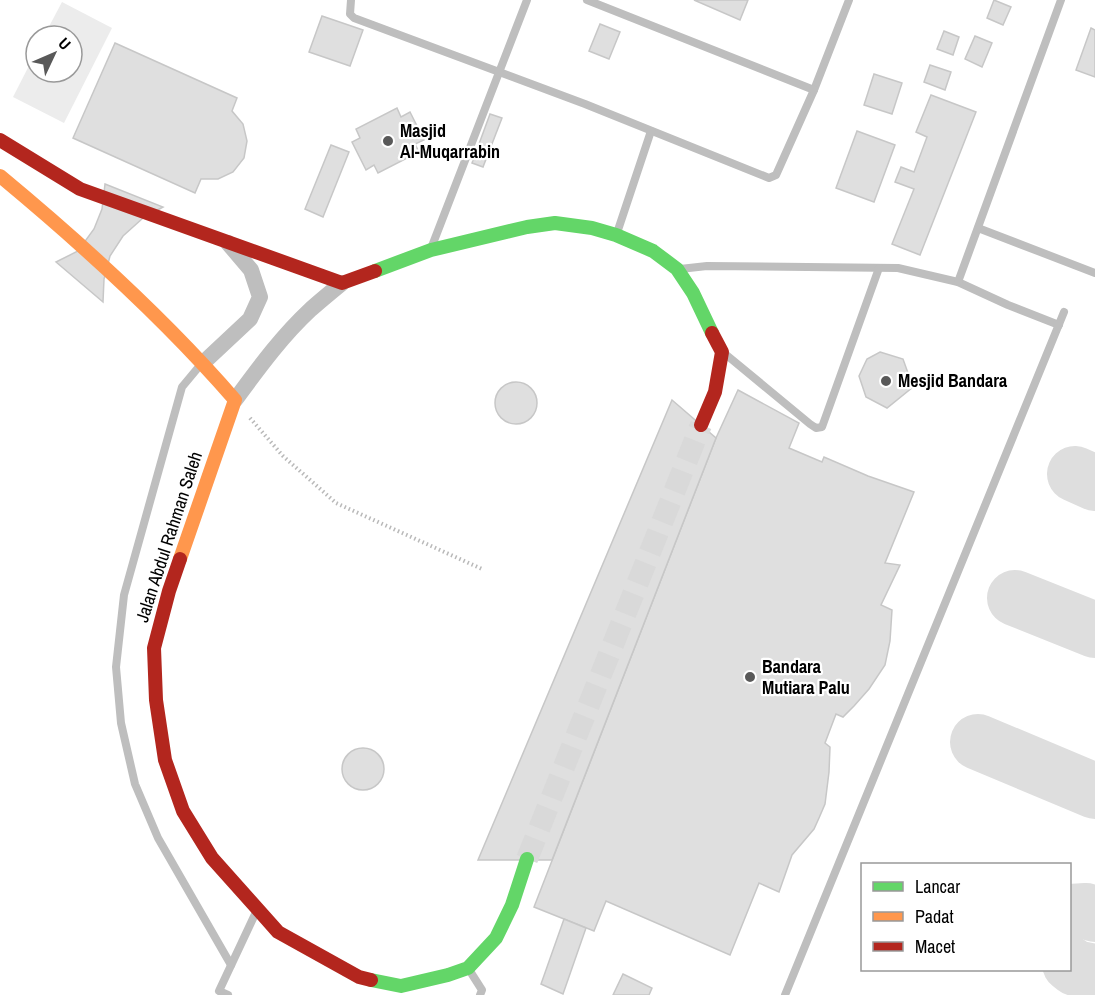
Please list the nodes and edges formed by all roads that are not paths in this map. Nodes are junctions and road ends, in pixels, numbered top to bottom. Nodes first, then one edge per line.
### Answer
1 (351, 0) edge
2 (527, 0) edge
3 (587, 0) edge
4 (849, 0) edge
5 (1061, 0) edge
6 (499, 73) junction
7 (814, 90) junction
8 (651, 131) junction
9 (0, 140) edge
10 (0, 176) edge
11 (978, 228) junction
12 (616, 235) junction
13 (227, 242) junction
14 (430, 250) junction
15 (879, 268) junction
16 (677, 269) junction
17 (1095, 273) edge
18 (958, 282) junction
19 (342, 283) junction
20 (1064, 312) dead end
21 (1059, 325) junction
22 (722, 352) junction
23 (203, 363) junction
24 (235, 400) junction
25 (701, 425) tunnel mouth
26 (527, 859) tunnel mouth
27 (257, 909) junction
28 (231, 965) junction
29 (468, 968) junction
30 (228, 995) edge
31 (480, 995) edge
32 (785, 995) edge

1 - 6 lane
2 - 6 lane
3 - 7 lane
4 - 7 lane
5 - 11 lane
6 - 8 lane
6 - 14 lane
7 - 8 lane
8 - 12 lane
9 - 13 street
10 - 23 street
11 - 17 lane
11 - 18 lane
12 - 14 street, Jalan Abdul Rahman Saleh
12 - 16 street, Jalan Abdul Rahman Saleh
13 - 19 street
13 - 23 street
14 - 19 street, Jalan Abdul Rahman Saleh
15 - 16 lane
15 - 18 lane
15 - 22 lane
16 - 22 street, Jalan Abdul Rahman Saleh
18 - 21 lane
19 - 24 street, Jalan Abdul Rahman Saleh
20 - 21 lane
21 - 32 lane
22 - 25 street
23 - 24 street
23 - 28 lane
24 - 27 street, Jalan Abdul Rahman Saleh
26 - 29 street, Jalan Abdul Rahman Saleh
27 - 28 lane
27 - 29 street, Jalan Abdul Rahman Saleh
28 - 30 lane
29 - 31 lane

